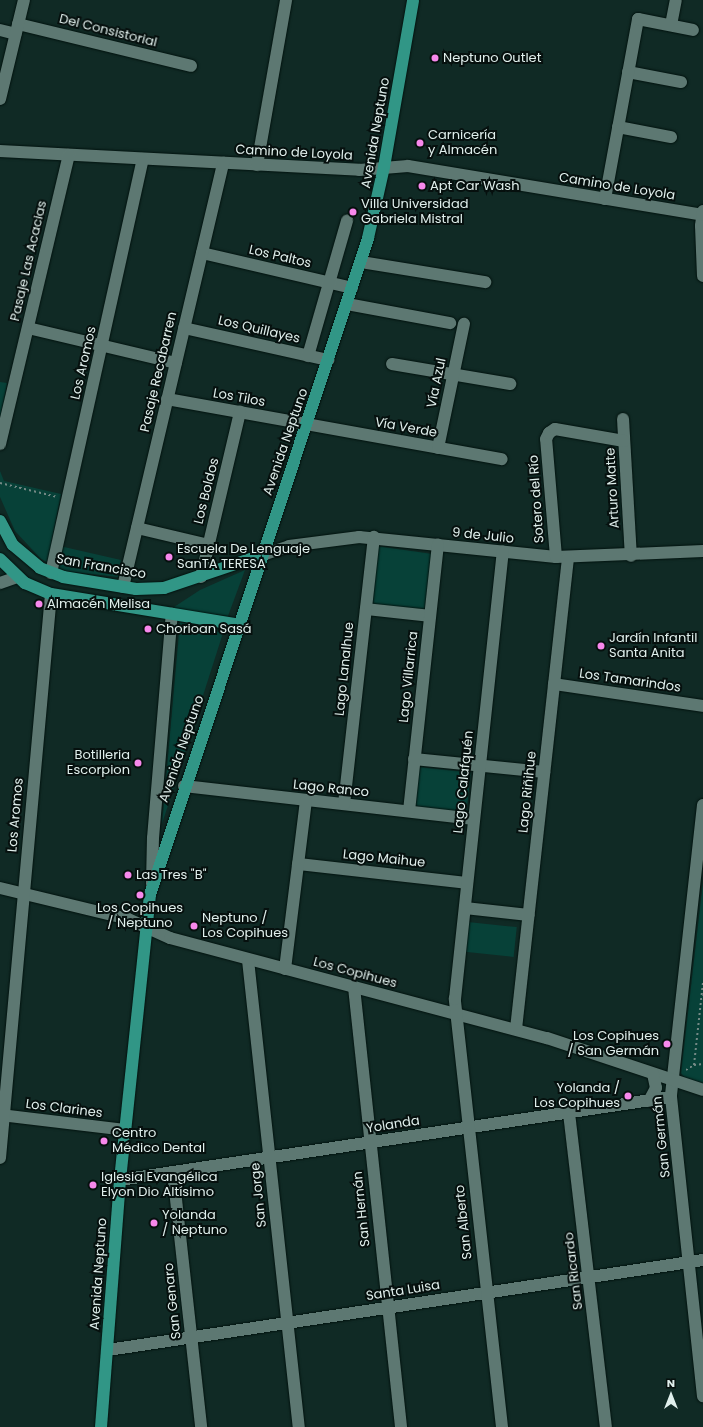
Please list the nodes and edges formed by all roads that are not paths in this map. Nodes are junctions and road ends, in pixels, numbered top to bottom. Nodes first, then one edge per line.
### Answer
1 (24, 0) edge
2 (286, 0) edge
3 (414, 0) edge
4 (676, 0) edge
5 (671, 25) junction
6 (17, 29) junction
7 (0, 30) edge
8 (693, 30) dead end
9 (191, 66) dead end
10 (628, 72) junction
11 (681, 82) dead end
12 (0, 99) edge
13 (618, 127) junction
14 (671, 137) dead end
15 (0, 151) edge
16 (69, 155) junction
17 (144, 159) junction
18 (223, 163) junction
19 (257, 165) junction
20 (384, 167) junction
21 (605, 199) junction
22 (703, 214) edge
23 (347, 221) dead end
24 (202, 253) junction
25 (361, 262) junction
26 (703, 276) edge
27 (485, 282) dead end
28 (330, 283) junction
29 (352, 288) junction
30 (347, 304) junction
31 (450, 323) dead end
32 (464, 324) dead end
33 (28, 328) junction
34 (184, 328) junction
35 (102, 346) junction
36 (308, 356) junction
37 (328, 360) junction
38 (176, 363) junction
39 (392, 364) dead end
40 (453, 374) junction
41 (510, 384) dead end
42 (167, 400) junction
43 (240, 412) junction
44 (623, 418) dead end
45 (306, 424) junction
46 (624, 441) junction
47 (0, 444) edge
48 (438, 448) junction
49 (502, 459) dead end
50 (0, 521) edge
51 (137, 528) junction
52 (374, 537) junction
53 (208, 545) junction
54 (438, 545) junction
55 (703, 551) edge
56 (503, 552) junction
57 (262, 555) junction
58 (631, 556) junction
59 (562, 558) junction
60 (0, 559) edge
61 (51, 573) junction
62 (17, 577) junction
63 (201, 577) junction
64 (0, 583) edge
65 (123, 587) junction
66 (51, 594) junction
67 (366, 609) junction
68 (172, 614) junction
69 (430, 616) junction
70 (240, 625) junction
71 (554, 684) junction
72 (703, 706) edge
73 (414, 759) junction
74 (480, 766) junction
75 (544, 772) junction
76 (184, 786) junction
77 (306, 800) junction
78 (344, 804) junction
79 (703, 805) edge
80 (409, 811) junction
81 (474, 819) junction
82 (298, 864) junction
83 (467, 883) junction
84 (152, 884) junction
85 (0, 888) edge
86 (22, 894) junction
87 (465, 908) junction
88 (529, 915) junction
89 (145, 927) junction
90 (248, 960) junction
91 (285, 969) junction
92 (354, 987) junction
93 (456, 1014) junction
94 (516, 1029) junction
95 (653, 1074) junction
96 (677, 1082) junction
97 (703, 1090) edge
98 (671, 1097) junction
99 (649, 1101) junction
100 (569, 1113) junction
101 (2, 1115) edge
102 (468, 1128) junction
103 (125, 1130) junction
104 (369, 1143) junction
105 (0, 1158) edge
106 (269, 1158) junction
107 (173, 1172) junction
108 (120, 1180) junction
109 (703, 1260) edge
110 (689, 1262) junction
111 (589, 1277) junction
112 (486, 1293) junction
113 (387, 1308) junction
114 (288, 1323) junction
115 (191, 1338) junction
116 (108, 1350) junction
117 (703, 1396) edge
118 (101, 1427) edge
119 (201, 1427) edge
120 (299, 1427) edge
121 (401, 1427) edge
122 (502, 1427) edge
123 (606, 1427) edge

1 - 6 street
2 - 19 street
3 - 20 main road, Avenida Neptuno
4 - 5 street
5 - 8 street
5 - 10 street
6 - 7 street, Del Consistorial
6 - 9 street, Del Consistorial
6 - 12 street
10 - 11 street
10 - 13 street
13 - 14 street
13 - 21 street
15 - 16 street, Camino de Loyola
16 - 17 street, Camino de Loyola
16 - 33 street, Pasaje Las Acacias
17 - 18 street, Camino de Loyola
17 - 35 street, Los Aromos
18 - 19 street, Camino de Loyola
18 - 24 street, Pasaje Recabarren
19 - 20 street, Camino de Loyola
20 - 21 street, Camino de Loyola
20 - 25 main road, Avenida Neptuno
21 - 22 street, Camino de Loyola
22 - 26 street
23 - 28 street
24 - 28 street, Los Paltos
24 - 34 street, Pasaje Recabarren
25 - 27 street
25 - 29 main road, Avenida Neptuno
28 - 29 street, Los Paltos
28 - 36 street
29 - 30 main road, Avenida Neptuno
30 - 31 street
30 - 37 main road, Avenida Neptuno
32 - 40 street, Vía Azul
33 - 35 street
33 - 47 street, Pasaje Las Acacias
34 - 36 street, Los Quillayes
34 - 38 street, Pasaje Recabarren
35 - 38 street
35 - 61 street, Los Aromos
36 - 37 street, Los Quillayes
37 - 45 main road, Avenida Neptuno
38 - 42 street, Pasaje Recabarren
39 - 40 street
40 - 41 street
40 - 48 street, Vía Azul
42 - 43 street, Los Tilos
42 - 51 street, Pasaje Recabarren
43 - 45 street, Los Tilos
43 - 53 street, Los Boldos
44 - 46 street, Arturo Matte
45 - 48 street, Vía Verde
45 - 57 main road, Avenida Neptuno
46 - 58 street, Arturo Matte
46 - 59 street, Sotero del Río
48 - 49 street, Vía Verde
50 - 61 main road, San Francisco
51 - 53 street
51 - 65 street, Pasaje Recabarren
52 - 54 street, 9 de Julio
52 - 57 street, 9 de Julio
52 - 67 street, Lago Lanalhue
53 - 63 street, Los Boldos
54 - 56 street, 9 de Julio
54 - 69 street, Lago Villarrica
55 - 58 street, 9 de Julio
56 - 59 street, 9 de Julio
56 - 74 street, Lago Calafquén
57 - 63 main road, San Francisco
57 - 70 main road, Avenida Neptuno
58 - 59 street, 9 de Julio
59 - 71 street, Lago Riñihue
60 - 62 main road
61 - 65 main road, San Francisco
62 - 64 street
62 - 66 main road
63 - 65 main road, San Francisco
66 - 68 main road
66 - 86 street, Los Aromos
67 - 69 street
67 - 78 street, Lago Lanalhue
68 - 70 main road
68 - 84 street, Avenida Neptuno
69 - 73 street, Lago Villarrica
70 - 76 main road, Avenida Neptuno
71 - 72 street, Los Tamarindos
71 - 75 street, Lago Riñihue
73 - 74 street
73 - 80 street, Lago Villarrica
74 - 75 street
74 - 81 street, Lago Calafquén
75 - 88 street, Lago Riñihue
76 - 77 street, Lago Ranco
76 - 84 main road, Avenida Neptuno
77 - 78 street, Lago Ranco
77 - 82 street
78 - 80 street, Lago Ranco
79 - 96 street, San Germán
80 - 81 street, Lago Ranco
81 - 83 street, Lago Calafquén
82 - 83 street, Lago Maihue
82 - 91 street
83 - 87 street, Lago Calafquén
84 - 89 main road, Avenida Neptuno
85 - 86 street, Los Copihues
86 - 89 street, Los Copihues
86 - 101 street, Los Aromos
87 - 88 street
87 - 93 street, Lago Calafquén
88 - 94 street, Lago Riñihue
89 - 90 street, Los Copihues
89 - 103 main road, Avenida Neptuno
90 - 91 street, Los Copihues
90 - 106 street, San Jorge
91 - 92 street, Los Copihues
92 - 93 street, Los Copihues
92 - 104 street, San Hernán
93 - 94 street, Los Copihues
93 - 102 street, San Alberto
94 - 95 street, Los Copihues
95 - 96 street, Los Copihues
95 - 99 street
96 - 97 street, Los Copihues
96 - 98 street, San Germán
98 - 99 street, Yolanda
98 - 110 street, San Germán
99 - 100 street, Yolanda
100 - 102 street, Yolanda
100 - 111 street, San Ricardo
101 - 103 street, Los Clarines
101 - 105 street, Los Aromos
102 - 104 street, Yolanda
102 - 112 street, San Alberto
103 - 108 main road, Avenida Neptuno
104 - 106 street, Yolanda
104 - 113 street, San Hernán
106 - 107 street, Yolanda
106 - 114 street, San Jorge
107 - 108 street, Yolanda
107 - 115 street, San Genaro
108 - 116 main road, Avenida Neptuno
109 - 110 street, Santa Luisa
110 - 111 street, Santa Luisa
110 - 117 street, San Germán
111 - 112 street, Santa Luisa
111 - 123 street, San Ricardo
112 - 113 street, Santa Luisa
112 - 122 street, San Alberto
113 - 114 street, Santa Luisa
113 - 121 street, San Hernán
114 - 115 street, Santa Luisa
114 - 120 street, San Jorge
115 - 116 street, Santa Luisa
115 - 119 street, San Genaro
116 - 118 main road, Avenida Neptuno

